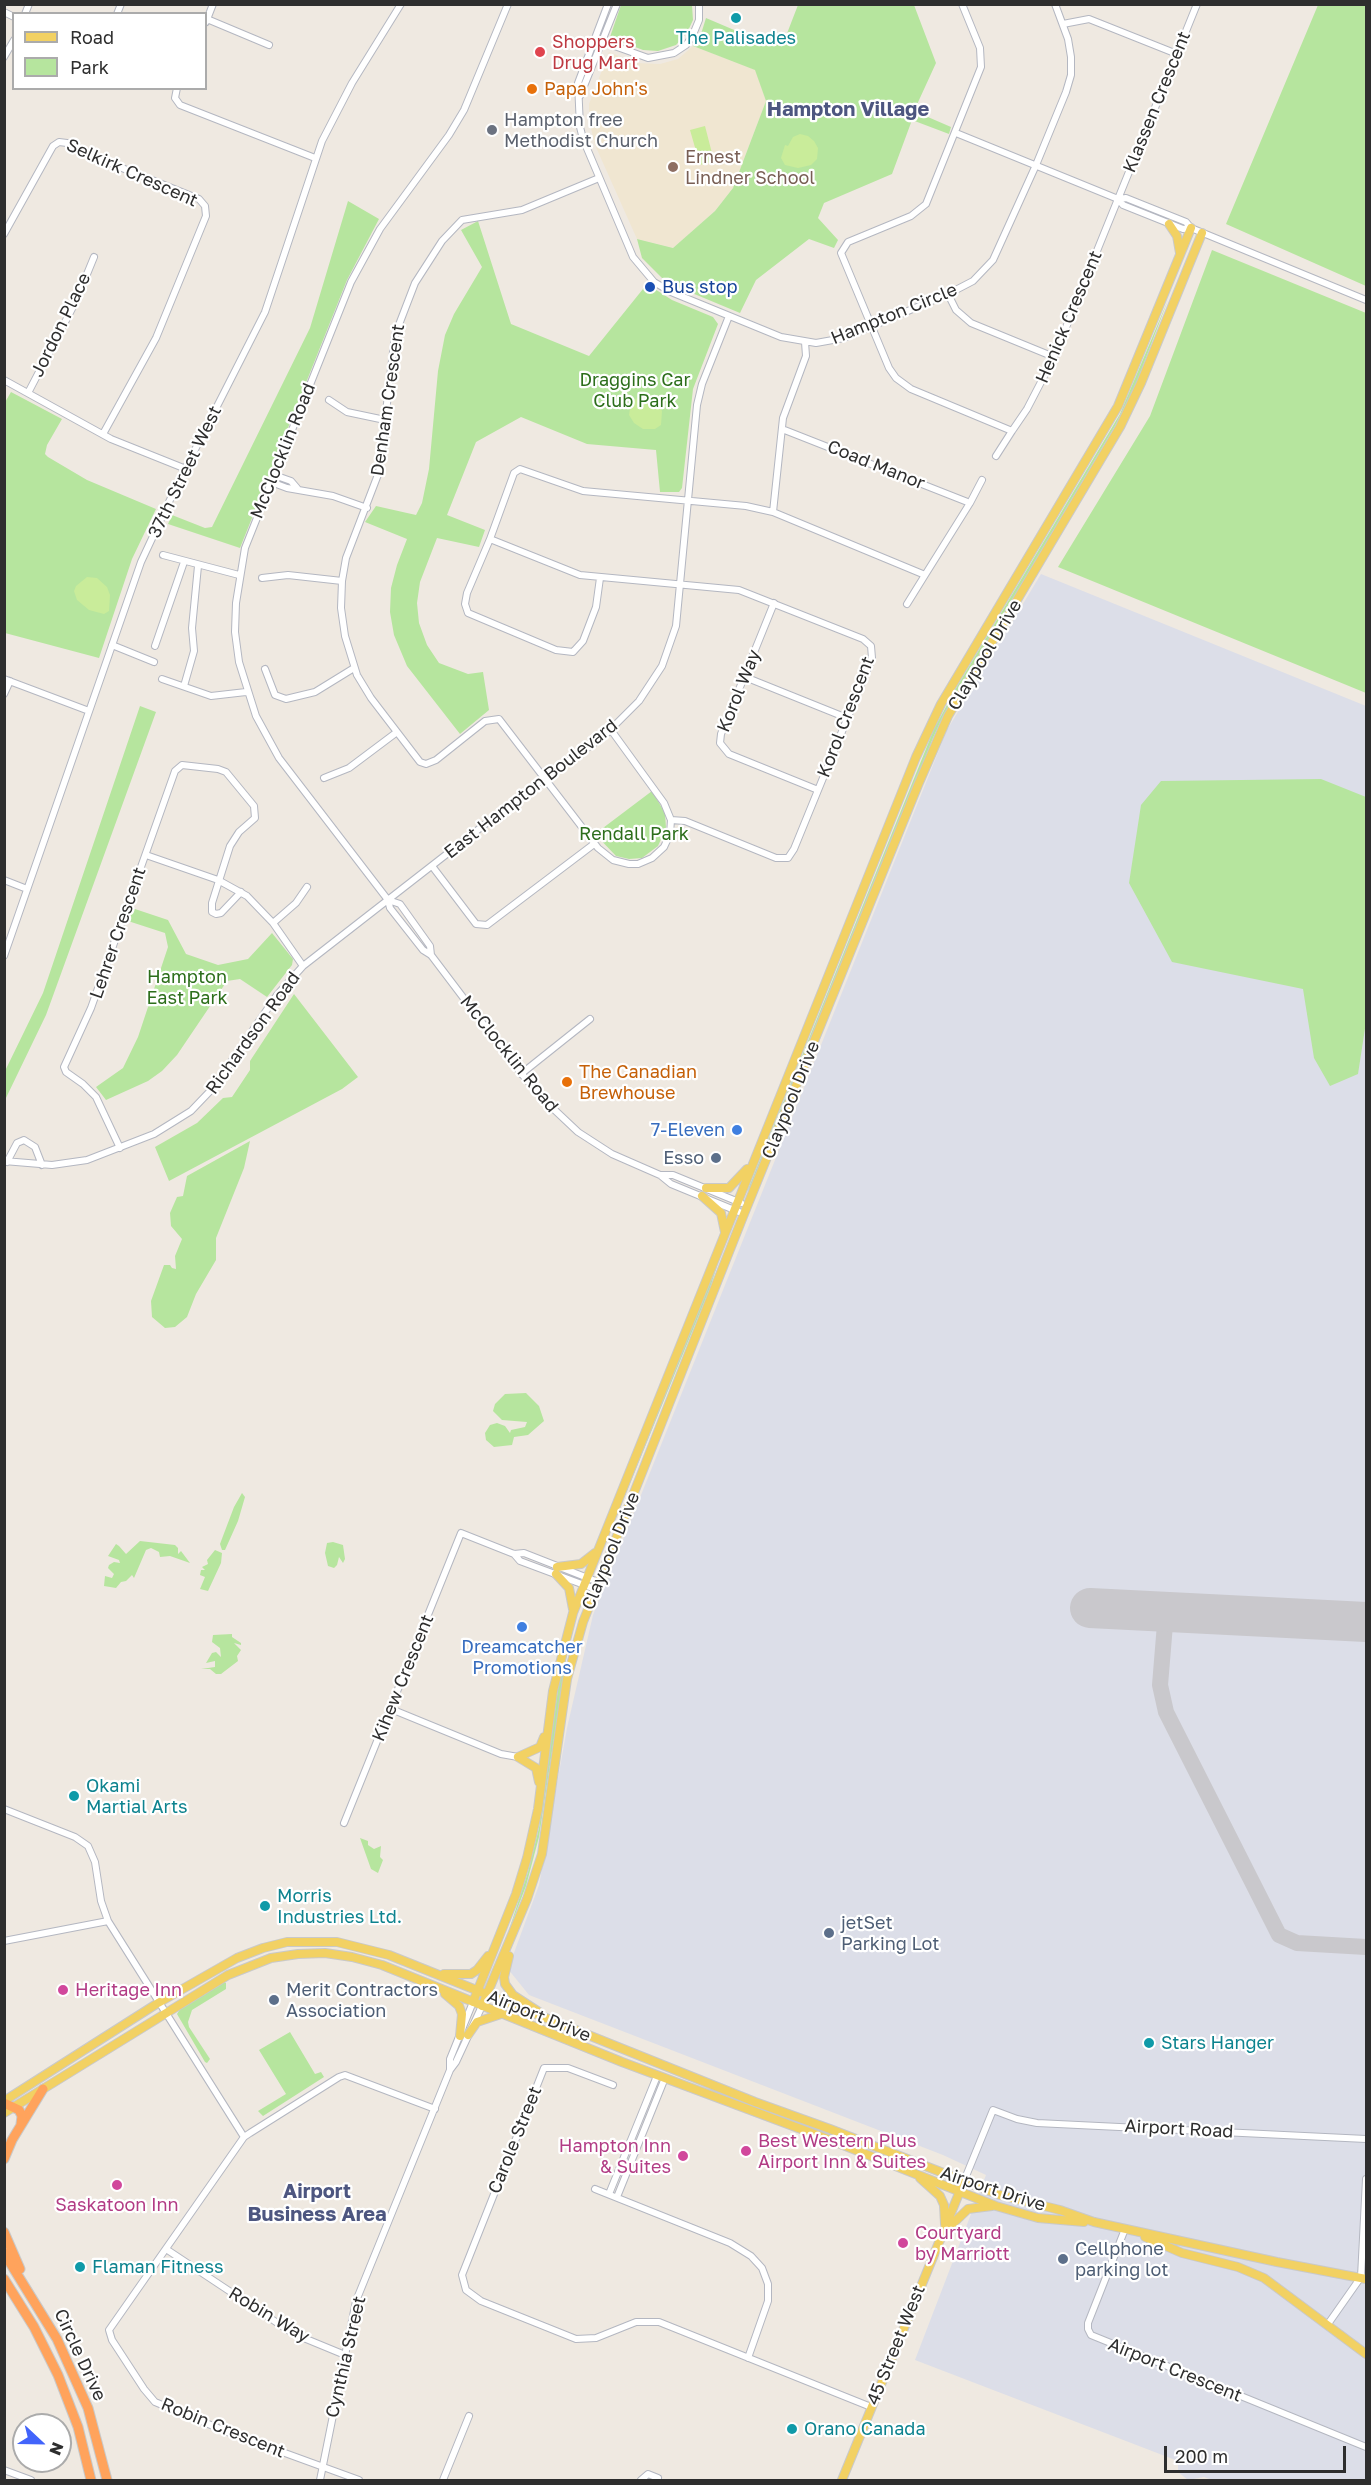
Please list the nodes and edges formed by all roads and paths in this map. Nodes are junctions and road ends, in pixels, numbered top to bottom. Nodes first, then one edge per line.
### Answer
1 (401, 4) edge
2 (508, 4) edge
3 (608, 4) edge
4 (617, 4) edge
5 (699, 4) edge
6 (962, 4) edge
7 (1056, 4) edge
8 (1197, 4) edge
9 (207, 20) edge
10 (1064, 24) junction
11 (595, 39) junction
12 (602, 42) junction
13 (12, 43) edge
14 (269, 45) dead end
15 (1177, 54) junction
16 (4, 57) edge
17 (177, 90) edge
18 (579, 96) junction
19 (956, 133) junction
20 (315, 158) junction
21 (1036, 165) junction
22 (599, 178) junction
23 (1118, 199) junction
24 (1169, 224) junction
25 (1191, 228) junction
26 (1202, 233) junction
27 (4, 234) edge
28 (1180, 256) junction
29 (94, 257) dead end
30 (948, 294) junction
31 (1366, 300) edge
32 (729, 316) junction
33 (872, 326) junction
34 (805, 342) junction
35 (1054, 357) junction
36 (4, 380) edge
37 (28, 393) junction
38 (329, 400) dead end
39 (385, 420) junction
40 (782, 429) junction
41 (1012, 431) junction
42 (103, 434) junction
43 (996, 456) dead end
44 (186, 469) junction
45 (274, 475) junction
46 (982, 480) dead end
47 (272, 482) junction
48 (297, 488) junction
49 (688, 501) junction
50 (970, 503) junction
51 (367, 508) junction
52 (773, 512) junction
53 (489, 538) junction
54 (163, 555) dead end
55 (184, 561) junction
56 (198, 566) junction
57 (925, 574) junction
58 (239, 575) junction
59 (262, 578) dead end
60 (600, 578) junction
61 (342, 581) junction
62 (681, 584) junction
63 (774, 603) junction
64 (907, 604) dead end
65 (112, 645) junction
66 (155, 646) dead end
67 (154, 662) dead end
68 (354, 668) junction
69 (265, 669) dead end
70 (745, 677) junction
71 (162, 679) dead end
72 (7, 680) edge
73 (184, 686) junction
74 (246, 692) junction
75 (4, 694) edge
76 (89, 711) junction
77 (847, 718) junction
78 (611, 730) junction
79 (397, 732) junction
80 (324, 778) dead end
81 (545, 778) junction
82 (818, 790) junction
83 (671, 820) junction
84 (594, 844) junction
85 (146, 855) junction
86 (432, 866) junction
87 (4, 880) edge
88 (218, 880) junction
89 (307, 887) dead end
90 (27, 889) junction
91 (241, 892) junction
92 (388, 900) junction
93 (273, 923) junction
94 (4, 956) edge
95 (303, 966) junction
96 (590, 1019) dead end
97 (521, 1074) junction
98 (120, 1148) junction
99 (755, 1159) junction
100 (6, 1162) edge
101 (42, 1166) junction
102 (704, 1192) junction
103 (736, 1205) junction
104 (746, 1210) junction
105 (724, 1236) junction
106 (597, 1551) junction
107 (556, 1571) junction
108 (585, 1581) junction
109 (596, 1586) junction
110 (573, 1613) junction
111 (391, 1709) junction
112 (548, 1726) junction
113 (518, 1757) junction
114 (541, 1788) junction
115 (4, 1809) edge
116 (344, 1823) dead end
117 (108, 1921) junction
118 (514, 1933) junction
119 (500, 1935) junction
120 (4, 1941) edge
121 (434, 1973) junction
122 (430, 1984) junction
123 (478, 1991) junction
124 (487, 1994) junction
125 (158, 2002) junction
126 (477, 2004) junction
127 (165, 2013) junction
128 (503, 2014) junction
129 (560, 2025) junction
130 (464, 2035) junction
131 (661, 2077) junction
132 (613, 2085) dead end
133 (43, 2089) junction
134 (7, 2106) edge
135 (435, 2109) junction
136 (993, 2110) joint
137 (21, 2126) junction
138 (244, 2137) junction
139 (1366, 2139) edge
140 (4, 2159) edge
141 (912, 2172) junction
142 (1366, 2179) edge
143 (964, 2181) junction
144 (595, 2189) dead end
145 (960, 2191) junction
146 (609, 2194) junction
147 (617, 2197) junction
148 (996, 2206) junction
149 (1094, 2222) junction
150 (1128, 2229) junction
151 (943, 2231) junction
152 (4, 2232) edge
153 (166, 2249) junction
154 (4, 2253) edge
155 (1364, 2278) edge
156 (4, 2279) edge
157 (43, 2314) junction
158 (1328, 2324) junction
159 (1366, 2354) edge
160 (345, 2355) junction
161 (748, 2358) junction
162 (871, 2407) junction
163 (469, 2416) dead end
164 (1366, 2447) edge
165 (88, 2464) junction
166 (322, 2467) junction
167 (4, 2470) edge
168 (844, 2480) edge
169 (31, 2481) edge
170 (82, 2481) edge
171 (91, 2481) edge
172 (107, 2481) edge
173 (320, 2481) edge
174 (359, 2481) edge
175 (443, 2481) edge
176 (641, 2481) edge
177 (657, 2481) edge

1 - 20 street, 37th Street West
2 - 45 street, McClocklin Road
3 - 11 street, Hampton Circle
4 - 12 street, Hampton Circle
5 - 12 street
6 - 19 street
7 - 10 street, Hampton Circle
8 - 15 street, Klassen Crescent
9 - 14 street
10 - 15 street
10 - 21 street, Hampton Circle
11 - 12 street
11 - 18 street, Hampton Circle
12 - 18 street, Hampton Circle
13 - 16 street
15 - 23 street, Klassen Crescent
17 - 20 street
18 - 22 street, Hampton Circle
19 - 21 street
19 - 33 street
20 - 44 street, 37th Street West
21 - 23 street
21 - 30 street, Hampton Circle
22 - 32 street, Hampton Circle
22 - 39 street, Denham Crescent
23 - 24 street
23 - 25 street
23 - 35 street, Henick Crescent
24 - 25 street
24 - 28 main road
25 - 26 street
25 - 28 main road, Claypool Drive
26 - 31 street
26 - 104 main road, Claypool Drive
27 - 42 street, Selkirk Crescent
28 - 99 main road, Claypool Drive
29 - 37 street, Jordon Place
30 - 33 street, Hampton Circle
30 - 35 street
32 - 34 street, Hampton Circle
32 - 49 street, East Hampton Boulevard
33 - 34 street, Hampton Circle
33 - 41 street
34 - 40 street
35 - 41 street, Henick Crescent
36 - 37 street
37 - 42 street
38 - 39 street
39 - 51 street, Denham Crescent
40 - 50 street, Coad Manor
40 - 52 street
41 - 43 street, Henick Crescent
42 - 44 street
44 - 65 street, 37th Street West
45 - 47 street, McClocklin Road
45 - 48 street
46 - 50 street
47 - 48 street
47 - 58 street, McClocklin Road
48 - 51 street
49 - 52 street
49 - 53 street
49 - 62 street, East Hampton Boulevard
50 - 57 street
51 - 61 street, Denham Crescent
52 - 57 street
53 - 60 street, Korol Crescent
53 - 60 street
54 - 55 street
55 - 56 street
55 - 66 street
56 - 58 street
56 - 73 street
57 - 64 street
58 - 74 street, McClocklin Road
59 - 61 street
60 - 62 street, Korol Crescent
61 - 68 street, Denham Crescent
62 - 63 street, Korol Crescent
62 - 78 street, East Hampton Boulevard
63 - 70 street, Korol Way
63 - 77 street, Korol Crescent
65 - 67 street
65 - 76 street, 37th Street West
68 - 69 street
68 - 79 street, Denham Crescent
70 - 77 street
70 - 82 street, Korol Way
71 - 73 street
72 - 75 street
72 - 76 street
73 - 74 street
74 - 92 street, McClocklin Road
76 - 90 street, 37th Street West
77 - 82 street, Korol Crescent
78 - 81 street, East Hampton Boulevard
78 - 83 street
79 - 80 street
79 - 81 street, Denham Crescent
81 - 84 street
81 - 86 street, East Hampton Boulevard
82 - 83 street, Korol Crescent
83 - 84 street
84 - 86 street
85 - 88 street, Lehrer Crescent
85 - 88 street
85 - 98 street, Lehrer Crescent
86 - 92 street, East Hampton Boulevard
87 - 90 street
88 - 91 street, Lehrer Crescent
88 - 91 street
89 - 93 street
90 - 94 street, 37th Street West
91 - 93 street, Lehrer Crescent
92 - 95 street, Richardson Road
92 - 97 street, McClocklin Road
93 - 95 street, Lehrer Crescent
95 - 98 street, Richardson Road
96 - 97 street
97 - 102 street, McClocklin Road
98 - 101 street, Richardson Road
99 - 102 main road
99 - 103 main road, Claypool Drive
100 - 101 street, Richardson Road
100 - 101 street
102 - 103 street, McClocklin Road
102 - 105 main road
103 - 104 street, McClocklin Road
103 - 105 main road, Claypool Drive
104 - 109 main road, Claypool Drive
105 - 106 main road, Claypool Drive
106 - 107 main road
106 - 108 main road, Claypool Drive
107 - 108 street
107 - 110 main road
107 - 111 street, Kihew Crescent
108 - 109 street
108 - 110 main road, Claypool Drive
109 - 118 main road, Claypool Drive
110 - 112 main road, Claypool Drive
111 - 113 street
111 - 116 street, Kihew Crescent
112 - 113 main road
112 - 114 main road, Claypool Drive
113 - 114 main road
114 - 119 main road, Claypool Drive
115 - 117 street
117 - 120 street
117 - 125 street
118 - 124 main road, Claypool Drive
118 - 129 main road
119 - 121 main road
119 - 123 main road, Claypool Drive
121 - 123 main road, Airport Drive
121 - 125 main road, Airport Drive
122 - 126 main road, Airport Drive
122 - 127 main road, Airport Drive
122 - 130 main road
123 - 124 main road, Airport Drive
123 - 126 main road, Claypool Drive
124 - 126 main road, Claypool Drive
124 - 129 main road, Airport Drive
125 - 127 street
125 - 134 main road, Airport Drive
126 - 128 main road, Airport Drive
126 - 130 street, Cynthia Street
127 - 133 main road, Airport Drive
127 - 138 street
128 - 130 main road
128 - 131 main road, Airport Drive
129 - 143 main road, Airport Drive
130 - 135 street, Cynthia Street
131 - 141 main road, Airport Drive
131 - 146 street
131 - 147 street
132 - 161 street, Carole Street
133 - 134 main road, Airport Drive
133 - 137 highway
134 - 137 highway
135 - 138 street, Robin Crescent
135 - 160 street, Cynthia Street
136 - 139 street, Airport Road
136 - 143 street, 45 Street West
137 - 140 highway
138 - 153 street, Robin Crescent
141 - 145 main road, Airport Drive
141 - 151 main road
142 - 155 street
143 - 145 main road, 45 Street West
143 - 149 main road, Airport Drive
144 - 146 street
145 - 148 main road, Airport Drive
145 - 151 main road, 45 Street West
146 - 147 street
147 - 161 street
148 - 149 main road, Airport Drive
148 - 151 main road
149 - 150 main road, Airport Drive
150 - 155 main road, Airport Drive
150 - 158 main road, Airport Drive
150 - 164 street, Airport Crescent
151 - 162 main road, 45 Street West
152 - 157 highway
153 - 160 street, Robin Way
153 - 166 street, Robin Crescent
154 - 157 highway, Circle Drive
155 - 158 street
156 - 165 highway, Circle Drive
157 - 172 highway, Circle Drive
158 - 159 main road, Airport Drive
160 - 166 street, Cynthia Street
161 - 162 street, Carole Street
162 - 168 main road, 45 Street West
163 - 175 street
165 - 170 highway
165 - 171 highway, Circle Drive
166 - 173 street, Cynthia Street
166 - 174 street
167 - 169 street
176 - 177 street

